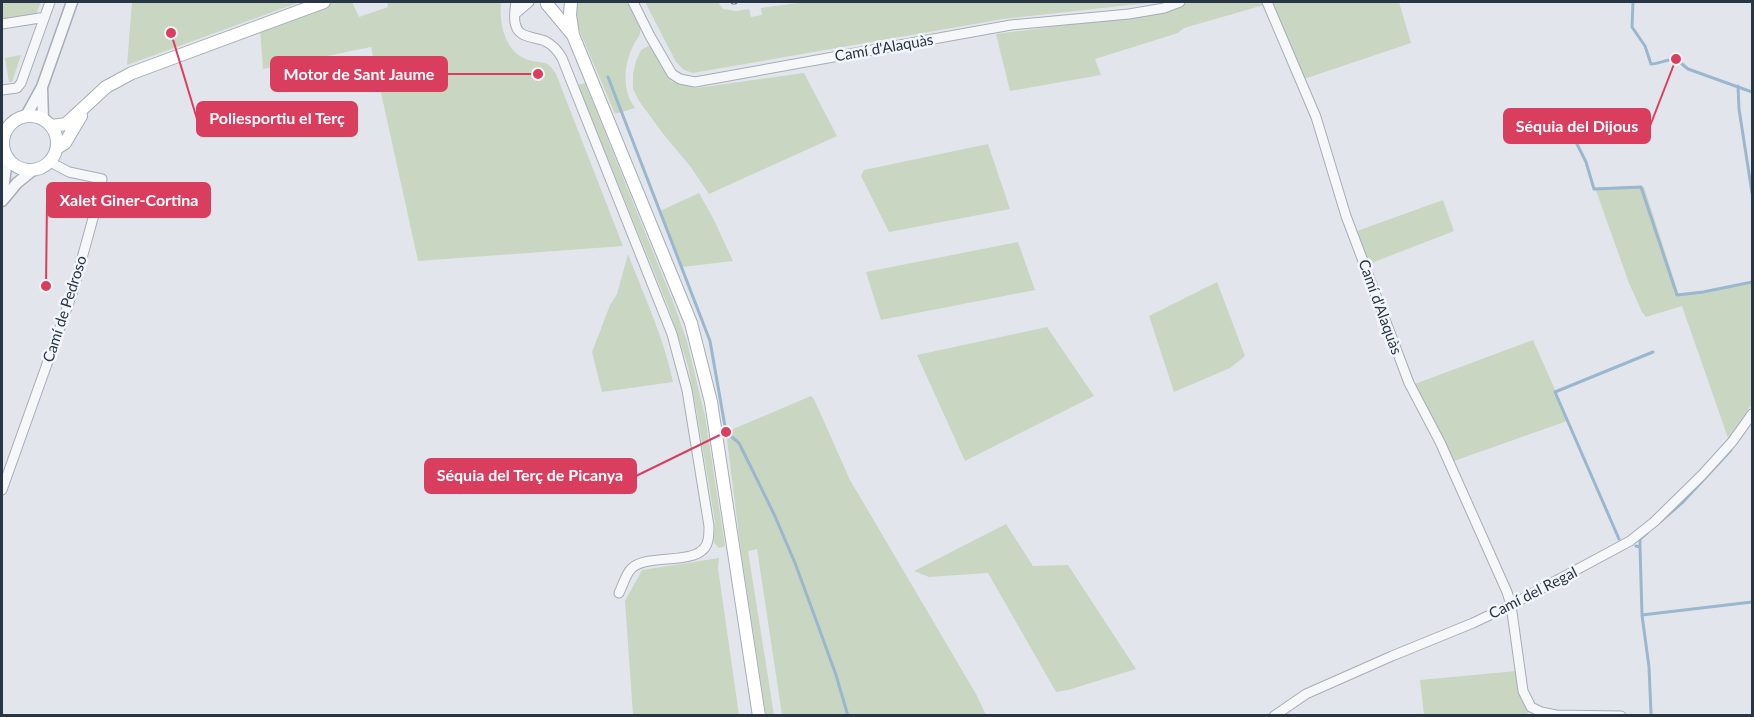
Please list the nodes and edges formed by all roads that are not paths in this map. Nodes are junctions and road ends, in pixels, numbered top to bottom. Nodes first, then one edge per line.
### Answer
1 (50, 2) edge
2 (72, 2) edge
3 (324, 2) edge
4 (516, 2) edge
5 (529, 2) edge
6 (563, 2) edge
7 (571, 2) edge
8 (633, 2) edge
9 (1180, 2) edge
10 (1267, 2) edge
11 (543, 3) edge
12 (515, 14) junction
13 (44, 18) junction
14 (2, 24) edge
15 (573, 35) junction
16 (42, 87) junction
17 (2, 90) edge
18 (87, 106) junction
19 (23, 117) junction
20 (2, 120) edge
21 (47, 122) junction
22 (2, 146) edge
23 (57, 148) junction
24 (7, 159) junction
25 (50, 162) junction
26 (33, 170) junction
27 (2, 200) edge
28 (1752, 414) edge
29 (2, 489) edge
30 (619, 593) dead end
31 (1511, 605) junction
32 (759, 716) edge
33 (1274, 716) edge
34 (1621, 716) edge

1 - 13 street
2 - 16 street
3 - 18 main road
4 - 12 street
5 - 12 street
6 - 11 main road
7 - 15 main road
8 - 9 street, Camí d'Alaquàs
10 - 31 street, Camí d'Alaquàs
11 - 15 main road
12 - 30 street
13 - 14 street
13 - 17 street
15 - 32 main road
16 - 19 street
16 - 21 street
18 - 21 main road
18 - 23 main road
19 - 20 main road
19 - 21 main road
19 - 22 main road
21 - 23 main road
22 - 24 main road
23 - 25 main road
24 - 26 main road
24 - 27 street
25 - 26 main road
25 - 29 street, Camí de Pedroso
26 - 27 street
28 - 31 street, Camí del Regal
31 - 33 street, Camí del Regal
31 - 34 street, Camí d'Alaquàs

